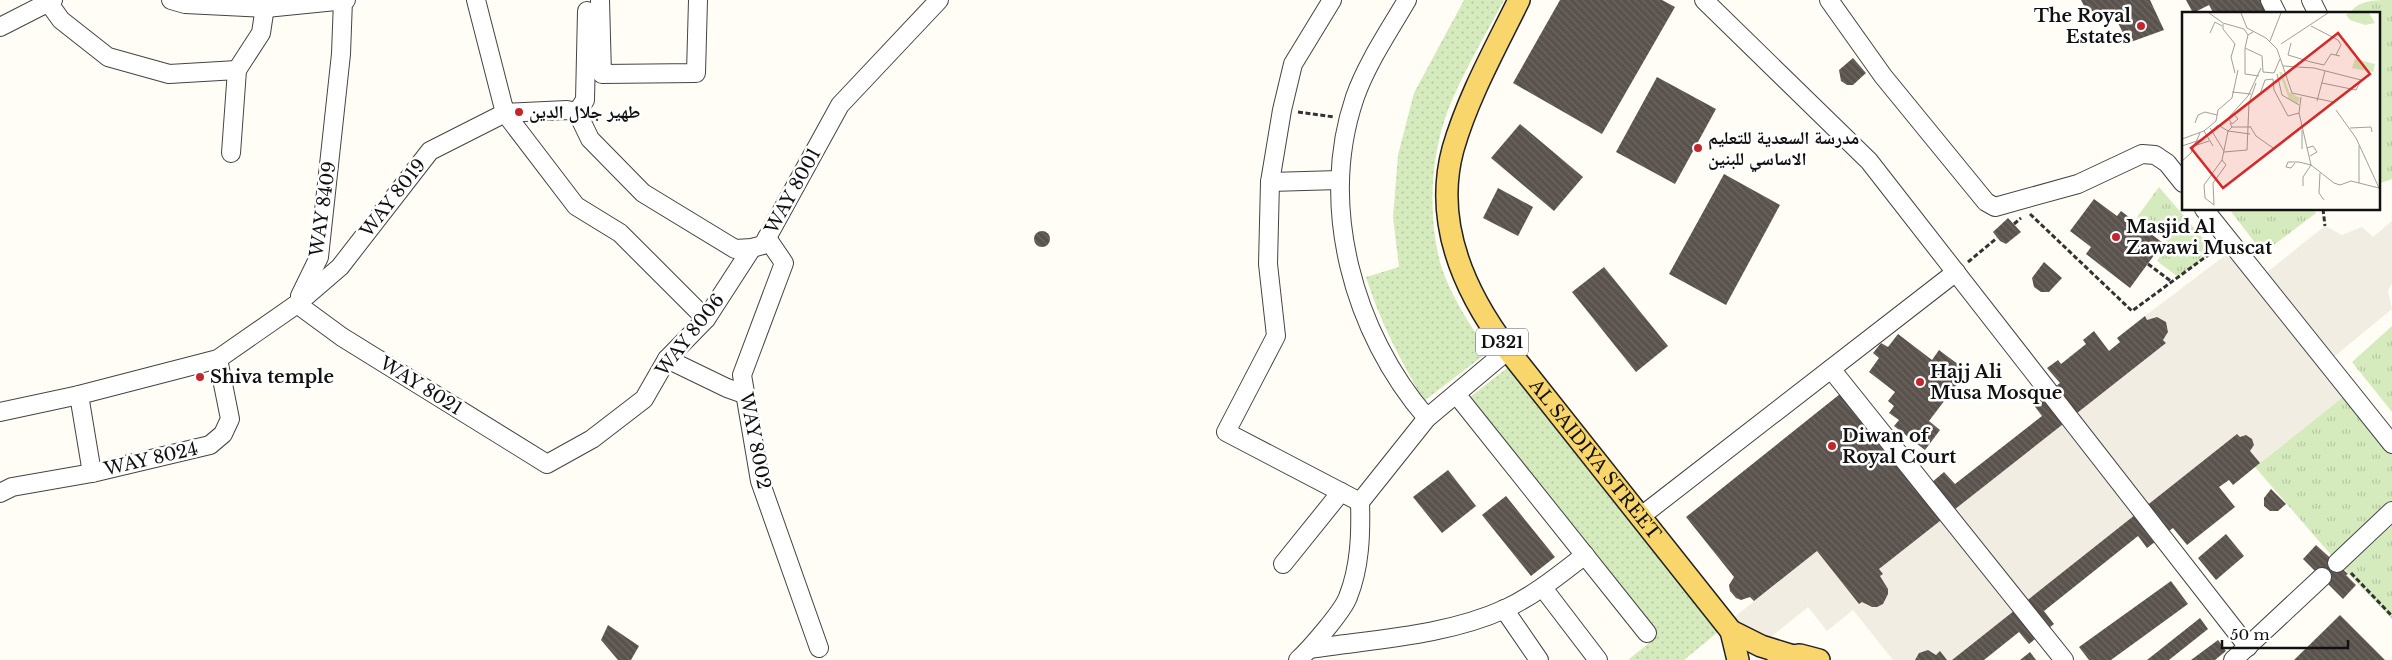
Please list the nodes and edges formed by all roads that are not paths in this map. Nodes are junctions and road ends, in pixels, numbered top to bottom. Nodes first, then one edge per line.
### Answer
1 (171, 0) edge
2 (344, 0) edge
3 (476, 0) edge
4 (698, 0) edge
5 (939, 0) edge
6 (1332, 0) edge
7 (1407, 0) edge
8 (1519, 0) edge
9 (1704, 0) edge
10 (1829, 0) edge
11 (2270, 0) edge
12 (2311, 0) edge
13 (51, 1) edge
14 (266, 4) edge
15 (593, 6) edge
16 (2276, 12) edge
17 (2317, 12) edge
18 (0, 27) edge
19 (237, 70) junction
20 (577, 112) junction
21 (505, 113) junction
22 (231, 154) dead end
23 (1339, 180) junction
24 (1270, 182) junction
25 (2182, 182) edge
26 (2205, 210) edge
27 (768, 238) junction
28 (752, 248) junction
29 (1956, 272) junction
30 (297, 304) junction
31 (706, 319) junction
32 (1508, 350) junction
33 (218, 359) junction
34 (667, 359) junction
35 (1831, 368) junction
36 (744, 394) junction
37 (1456, 394) junction
38 (79, 395) junction
39 (0, 412) edge
40 (1427, 418) junction
41 (2392, 444) edge
42 (92, 472) junction
43 (0, 492) edge
44 (1341, 492) junction
45 (1360, 502) junction
46 (2392, 510) edge
47 (1640, 517) junction
48 (1585, 555) junction
49 (2338, 562) road end
50 (1283, 564) dead end
51 (2322, 577) dead end
52 (1543, 588) junction
53 (1504, 609) junction
54 (1731, 630) junction
55 (1647, 633) dead end
56 (2248, 647) junction
57 (819, 648) dead end
58 (1304, 654) edge
59 (1781, 658) edge
60 (1539, 660) edge
61 (1598, 660) edge
62 (1738, 660) edge
63 (1819, 660) edge
64 (2064, 660) edge
65 (2233, 660) edge

1 - 14 street
2 - 14 street
2 - 30 street, WAY 8409
3 - 21 street
4 - 15 street
5 - 27 street, WAY 8001
6 - 24 street
7 - 23 street
8 - 32 main road, AL SAIDIYA STREET / D321
9 - 29 street
10 - 25 street
11 - 16 street
12 - 17 street
13 - 18 street
13 - 19 street
14 - 19 street
15 - 20 street
19 - 22 street
20 - 21 street
20 - 28 street, WAY 8001
21 - 30 street, WAY 8019
21 - 31 street
23 - 24 street
23 - 40 street
24 - 44 street
26 - 41 street
27 - 28 street, WAY 8001
27 - 36 street, WAY 8002
28 - 31 street, WAY 8006
29 - 35 street
29 - 56 street
30 - 33 street
30 - 34 street, WAY 8021
31 - 34 street, WAY 8006
32 - 37 street
32 - 47 main road, AL SAIDIYA STREET / D321
33 - 38 street
33 - 42 street, WAY 8024
34 - 36 street
35 - 47 street
35 - 64 street
36 - 57 street, WAY 8002
37 - 40 street
37 - 48 street
38 - 39 street
38 - 42 street
40 - 45 street
42 - 43 street, WAY 8024
44 - 45 street
44 - 50 street
45 - 58 street
46 - 49 street
47 - 54 main road, AL SAIDIYA STREET / D321
48 - 52 street
48 - 55 street
51 - 56 street
52 - 53 street
52 - 61 street
53 - 58 street
53 - 60 street
54 - 59 main road, AL SAIDIYA STREET / D321
54 - 62 main road, AL SAIDIYA STREET / D321
56 - 65 street
59 - 63 main road, D321

